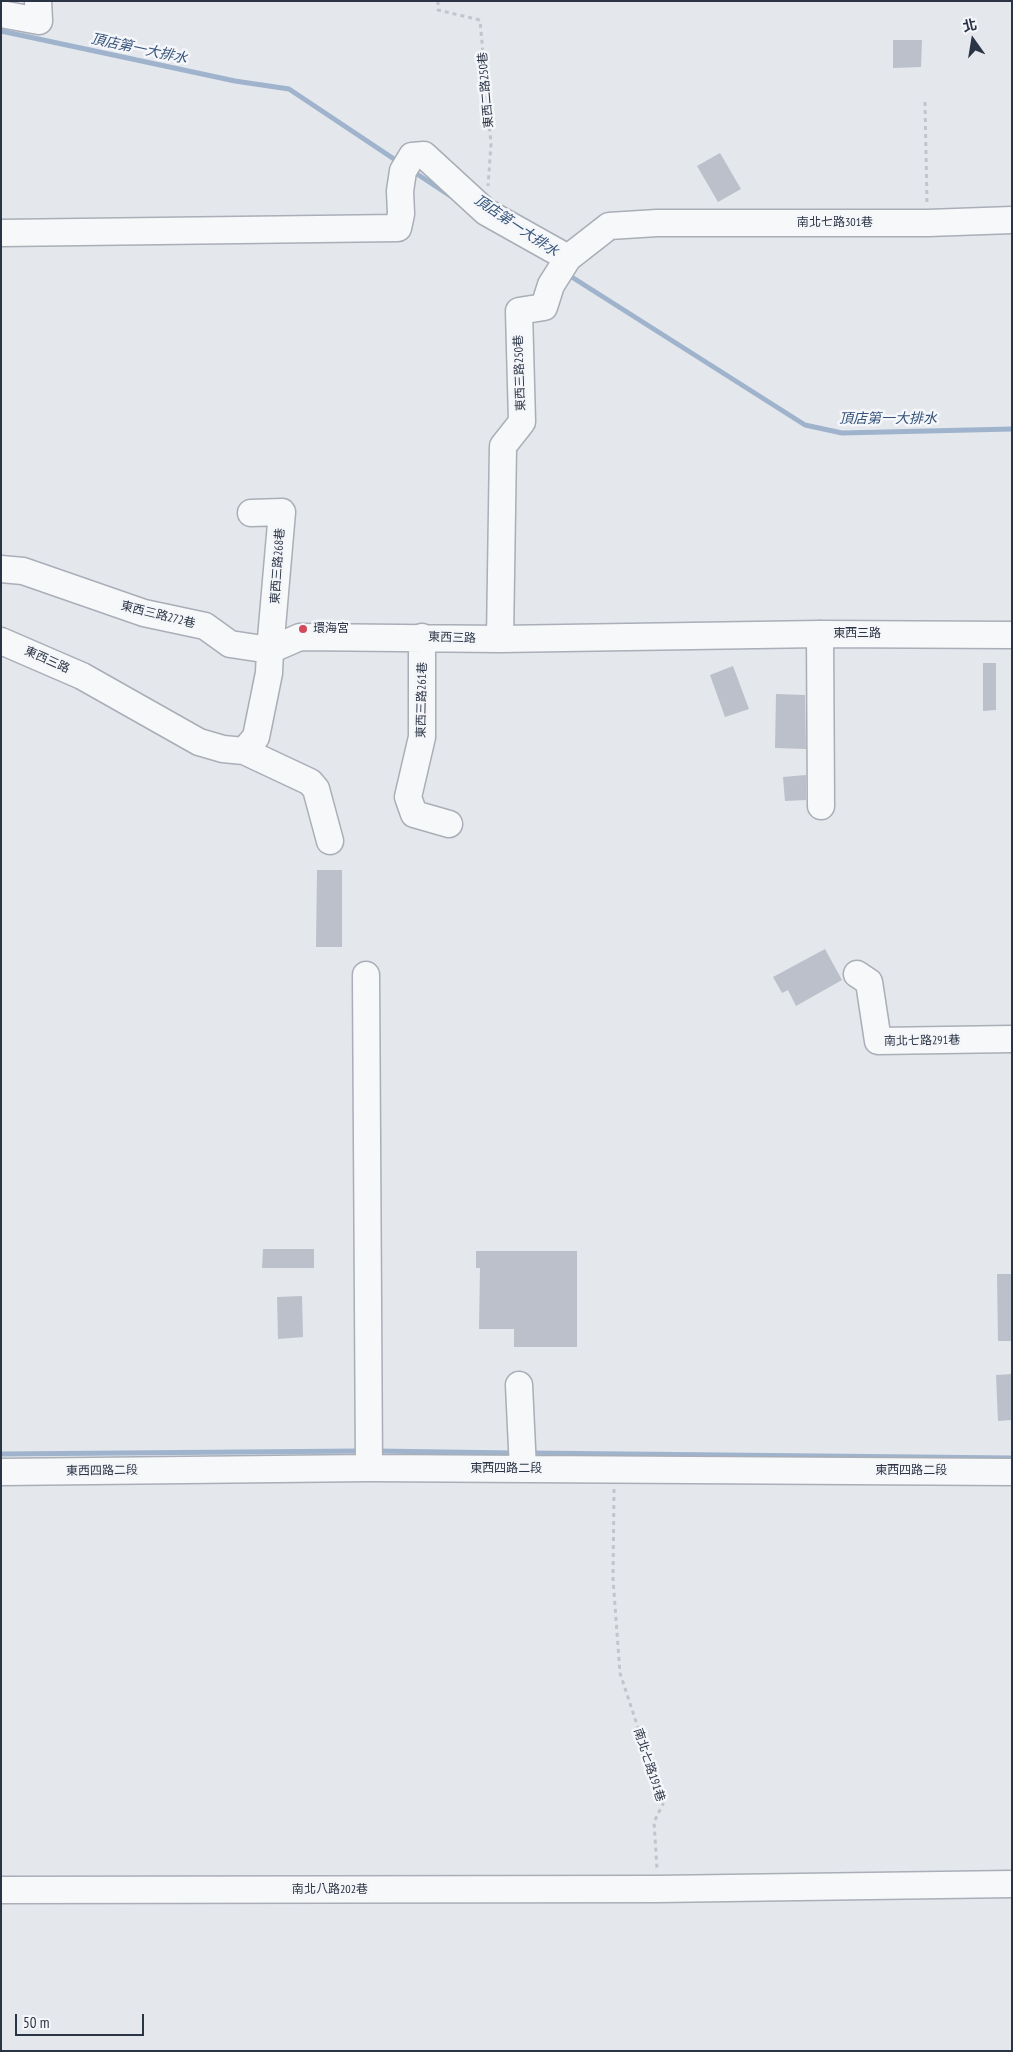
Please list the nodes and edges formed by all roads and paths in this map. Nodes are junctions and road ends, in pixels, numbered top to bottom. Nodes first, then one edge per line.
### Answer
1 (38, 1) edge
2 (438, 1) edge
3 (1, 14) edge
4 (925, 102) dead end
5 (486, 212) junction
6 (1012, 220) edge
7 (657, 223) joint
8 (928, 223) junction
9 (1, 233) edge
10 (568, 258) junction
11 (251, 513) dead end
12 (1, 569) edge
13 (820, 634) junction
14 (1012, 635) edge
15 (422, 637) junction
16 (500, 639) junction
17 (1, 641) edge
18 (270, 650) junction
19 (244, 751) junction
20 (821, 806) dead end
21 (449, 824) dead end
22 (330, 841) dead end
23 (857, 974) dead end
24 (366, 975) dead end
25 (1012, 1039) edge
26 (519, 1385) dead end
27 (370, 1468) junction
28 (523, 1469) junction
29 (615, 1469) junction
30 (1, 1472) edge
31 (1012, 1472) edge
32 (1012, 1884) edge
33 (658, 1889) junction
34 (1, 1890) edge

1 - 3 street
2 - 5 path, 東西二路250巷
4 - 8 path
5 - 9 street
5 - 10 street
6 - 8 street, 南北七路301巷
7 - 8 street, 南北七路301巷
7 - 10 street, 東西三路250巷
10 - 16 street, 東西三路250巷
11 - 18 street, 東西三路268巷
12 - 18 street, 東西三路272巷
13 - 14 street, 東西三路
13 - 16 street, 東西三路
13 - 20 street
15 - 16 street, 東西三路
15 - 18 street, 東西三路
15 - 21 street, 東西三路261巷
17 - 19 street, 東西三路
18 - 19 street
19 - 22 street, 東西三路
23 - 25 street, 南北七路291巷
24 - 27 street
26 - 28 street
27 - 28 street, 東西四路二段
27 - 30 street, 東西四路二段
28 - 29 street, 東西四路二段
29 - 31 street, 東西四路二段
29 - 33 path, 南北七路191巷
32 - 33 street
33 - 34 street, 南北八路202巷

